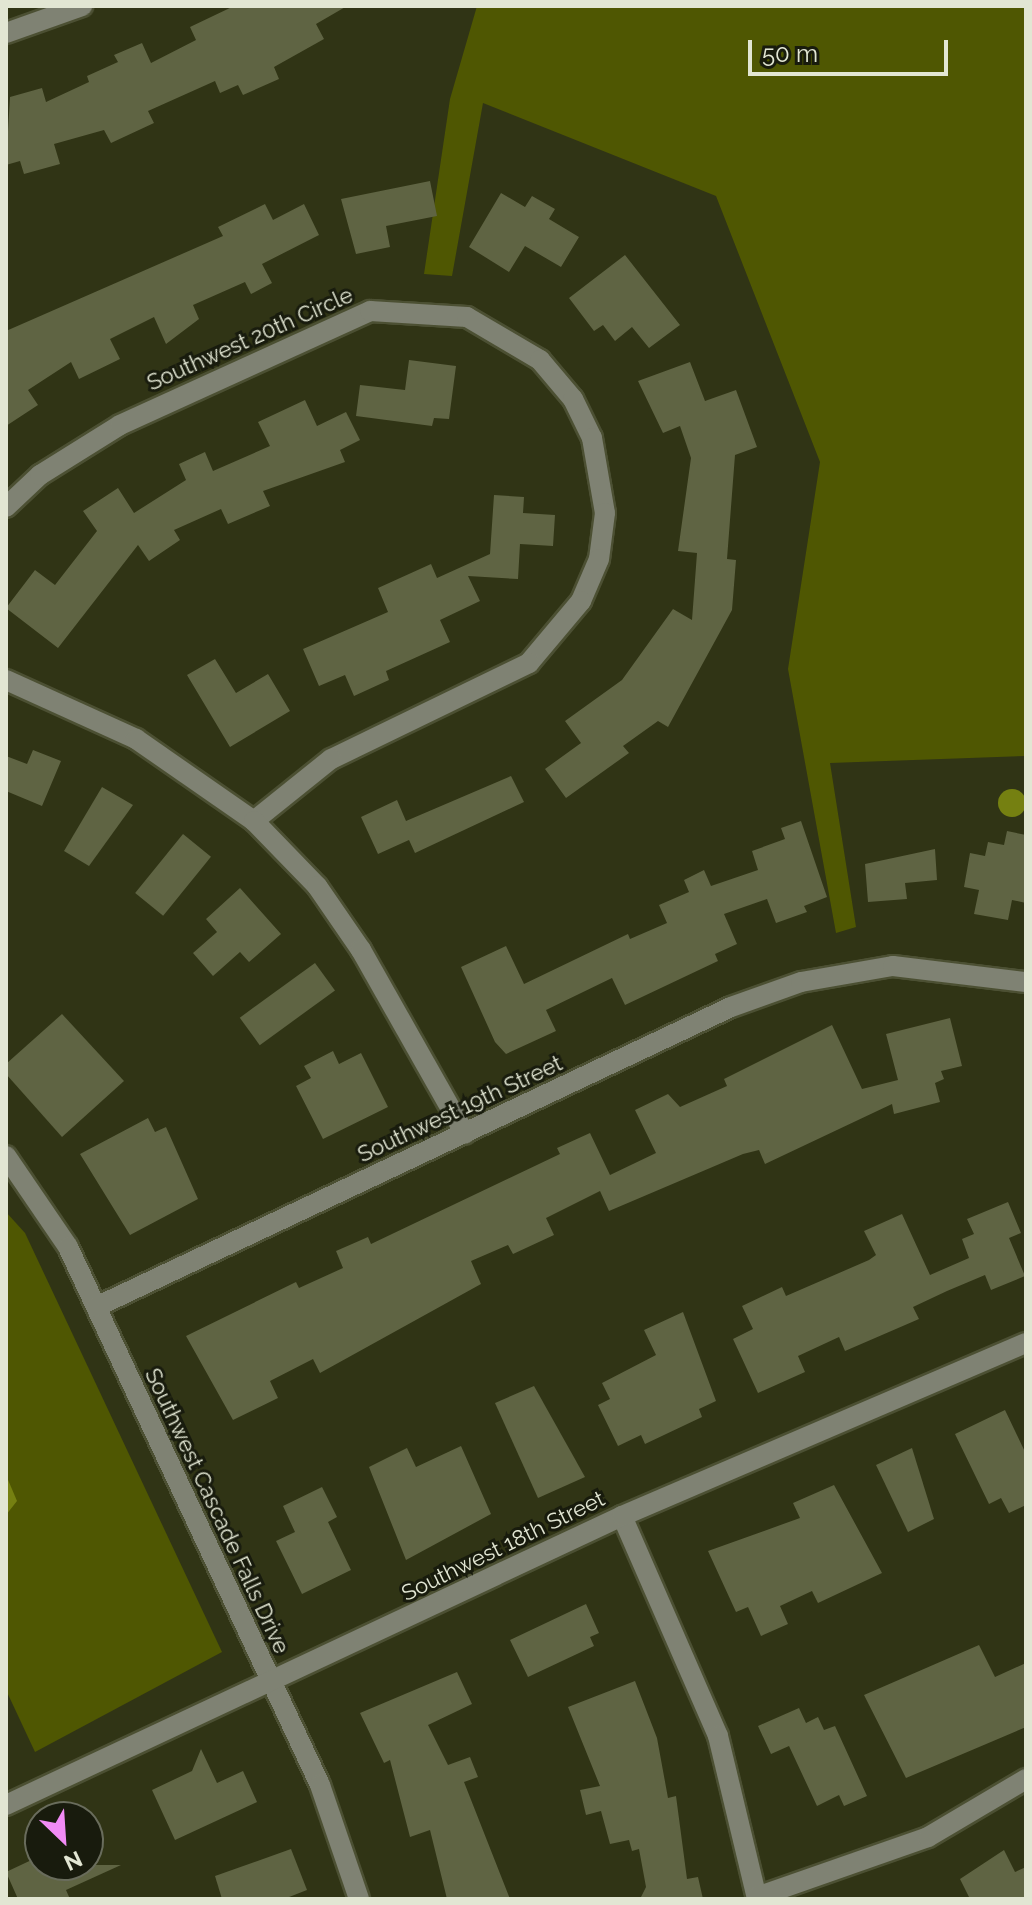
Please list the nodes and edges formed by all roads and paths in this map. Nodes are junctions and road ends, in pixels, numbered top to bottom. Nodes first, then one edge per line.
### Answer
1 (82, 6) edge
2 (6, 33) edge
3 (6, 507) edge
4 (6, 680) edge
5 (254, 821) junction
6 (1026, 982) edge
7 (465, 1134) junction
8 (6, 1156) edge
9 (96, 1307) junction
10 (1026, 1343) edge
11 (622, 1516) junction
12 (271, 1684) junction
13 (1026, 1779) edge
14 (6, 1805) edge
15 (757, 1898) edge
16 (359, 1899) edge

1 - 2 street
3 - 5 street, Southwest 20th Circle
4 - 5 street
5 - 7 street
6 - 7 street, Southwest 19th Street
7 - 9 street, Southwest 19th Street
8 - 9 street, Southwest Cascade Falls Drive
9 - 12 street, Southwest Cascade Falls Drive
10 - 11 street, Southwest 18th Street
11 - 12 street, Southwest 18th Street
11 - 15 street
12 - 14 street, Southwest 18th Street
12 - 16 street, Southwest Cascade Falls Drive
13 - 15 street

